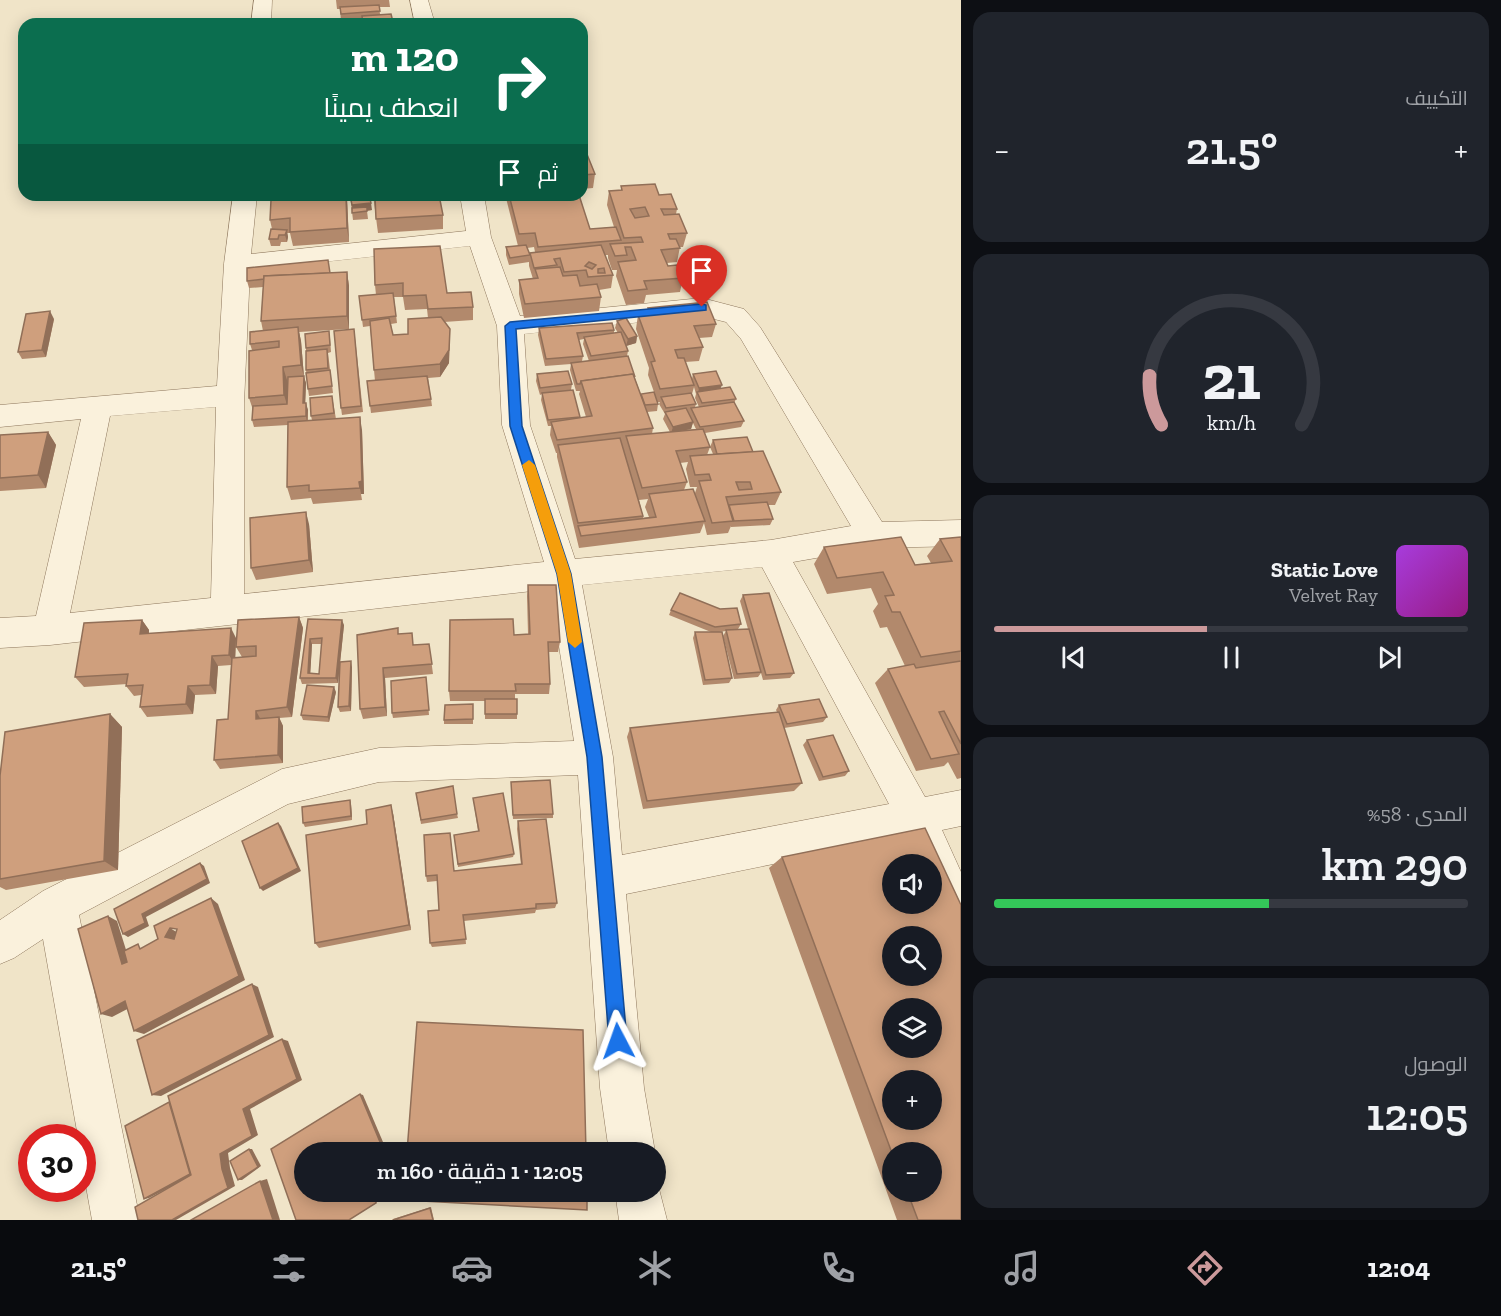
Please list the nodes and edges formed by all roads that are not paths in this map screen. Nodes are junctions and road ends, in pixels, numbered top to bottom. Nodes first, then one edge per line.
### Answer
1 (263, 0) edge
2 (419, 0) edge
3 (262, 18) edge
4 (424, 18) edge
5 (243, 201) edge
6 (473, 201) edge
7 (479, 237) junction
8 (236, 264) junction
9 (510, 326) junction
10 (231, 395) junction
11 (98, 407) junction
12 (0, 416) edge
13 (961, 533) edge
14 (873, 535) junction
15 (771, 554) junction
16 (564, 574) junction
17 (227, 611) junction
18 (50, 630) junction
19 (0, 633) edge
20 (594, 757) junction
21 (961, 808) edge
22 (915, 815) junction
23 (606, 878) junction
24 (57, 905) junction
25 (961, 917) edge
26 (0, 944) edge
27 (630, 1142) edge
28 (640, 1202) edge
29 (116, 1220) edge
30 (643, 1220) edge

1 - 3 street
2 - 4 street
5 - 8 street
6 - 7 street
7 - 8 street
7 - 9 street
8 - 10 street
9 - 14 street
9 - 16 street
10 - 11 street
10 - 17 street
11 - 12 street
11 - 18 street
13 - 14 street
14 - 15 street
15 - 16 street
15 - 22 street
16 - 17 street
16 - 20 street
17 - 18 street
18 - 19 street
20 - 23 street
20 - 24 street
21 - 22 street
22 - 23 street
22 - 25 street
23 - 27 street
24 - 26 street
24 - 29 street
28 - 30 street

